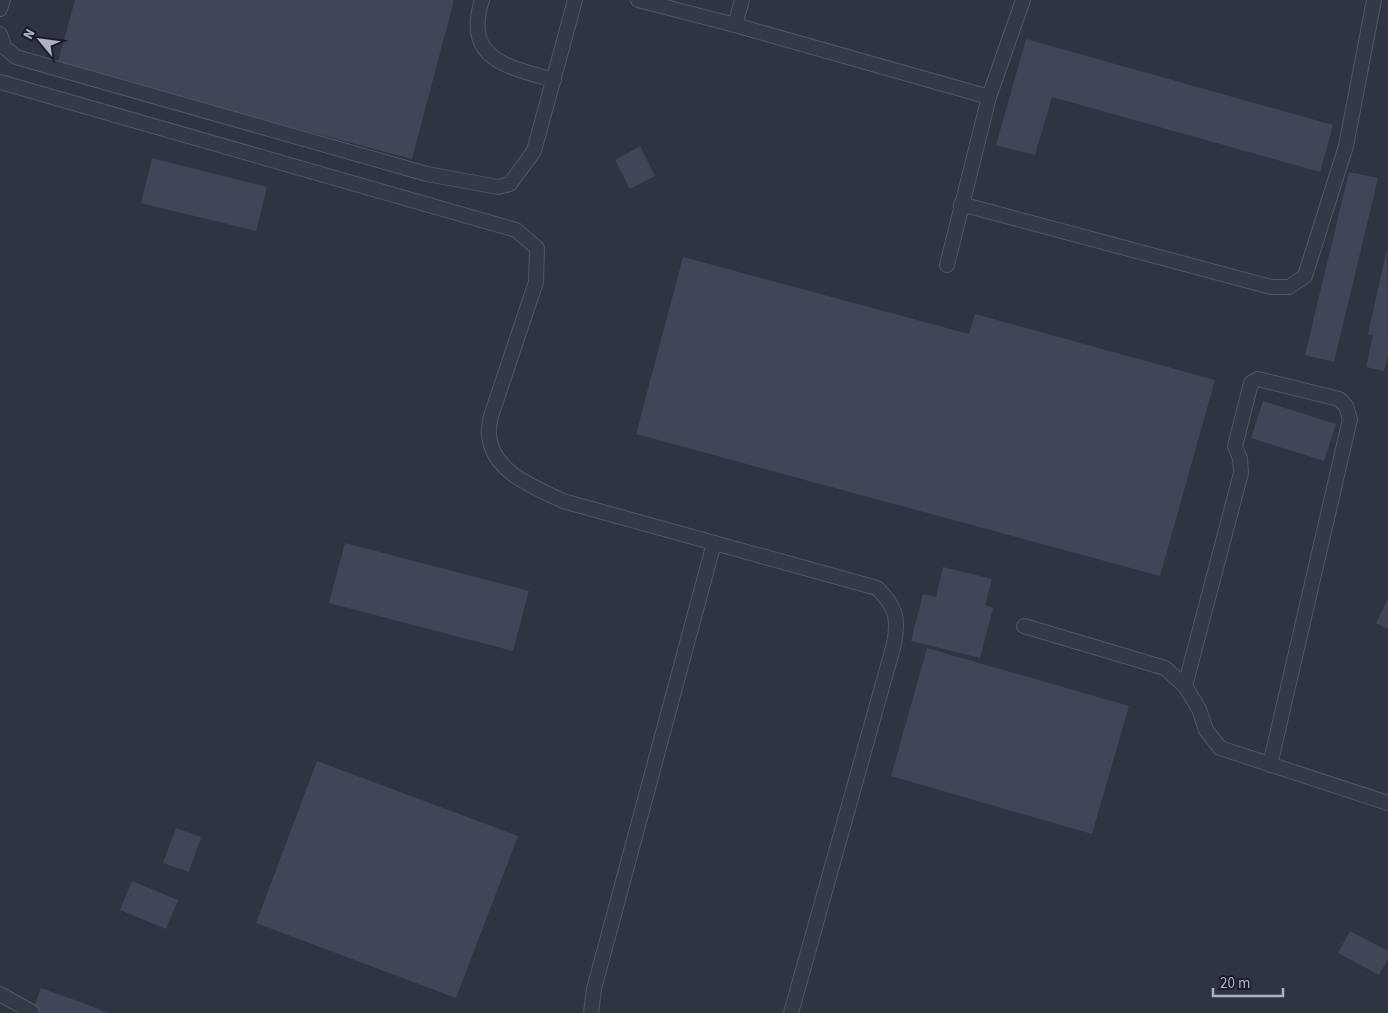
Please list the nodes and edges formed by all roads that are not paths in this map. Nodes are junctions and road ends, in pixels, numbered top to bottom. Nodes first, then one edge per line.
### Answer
1 (2, 0) edge
2 (482, 0) edge
3 (575, 0) edge
4 (638, 0) edge
5 (742, 0) edge
6 (1023, 0) edge
7 (1374, 0) edge
8 (0, 9) edge
9 (735, 25) junction
10 (0, 34) edge
11 (554, 80) junction
12 (0, 82) edge
13 (989, 97) junction
14 (962, 204) junction
15 (947, 266) dead end
16 (714, 543) junction
17 (1024, 626) dead end
18 (1185, 686) junction
19 (1270, 765) junction
20 (1388, 803) edge
21 (0, 994) edge
22 (32, 1012) dead end
23 (591, 1013) edge
24 (792, 1013) edge

1 - 8 lane
2 - 11 lane
3 - 11 lane
4 - 9 lane
5 - 9 lane
6 - 13 lane
7 - 14 lane
9 - 13 lane
10 - 11 lane
12 - 16 lane
13 - 14 lane
14 - 15 lane
16 - 23 lane
16 - 24 lane
17 - 18 lane
18 - 19 lane
18 - 19 lane
19 - 20 lane
21 - 22 lane

